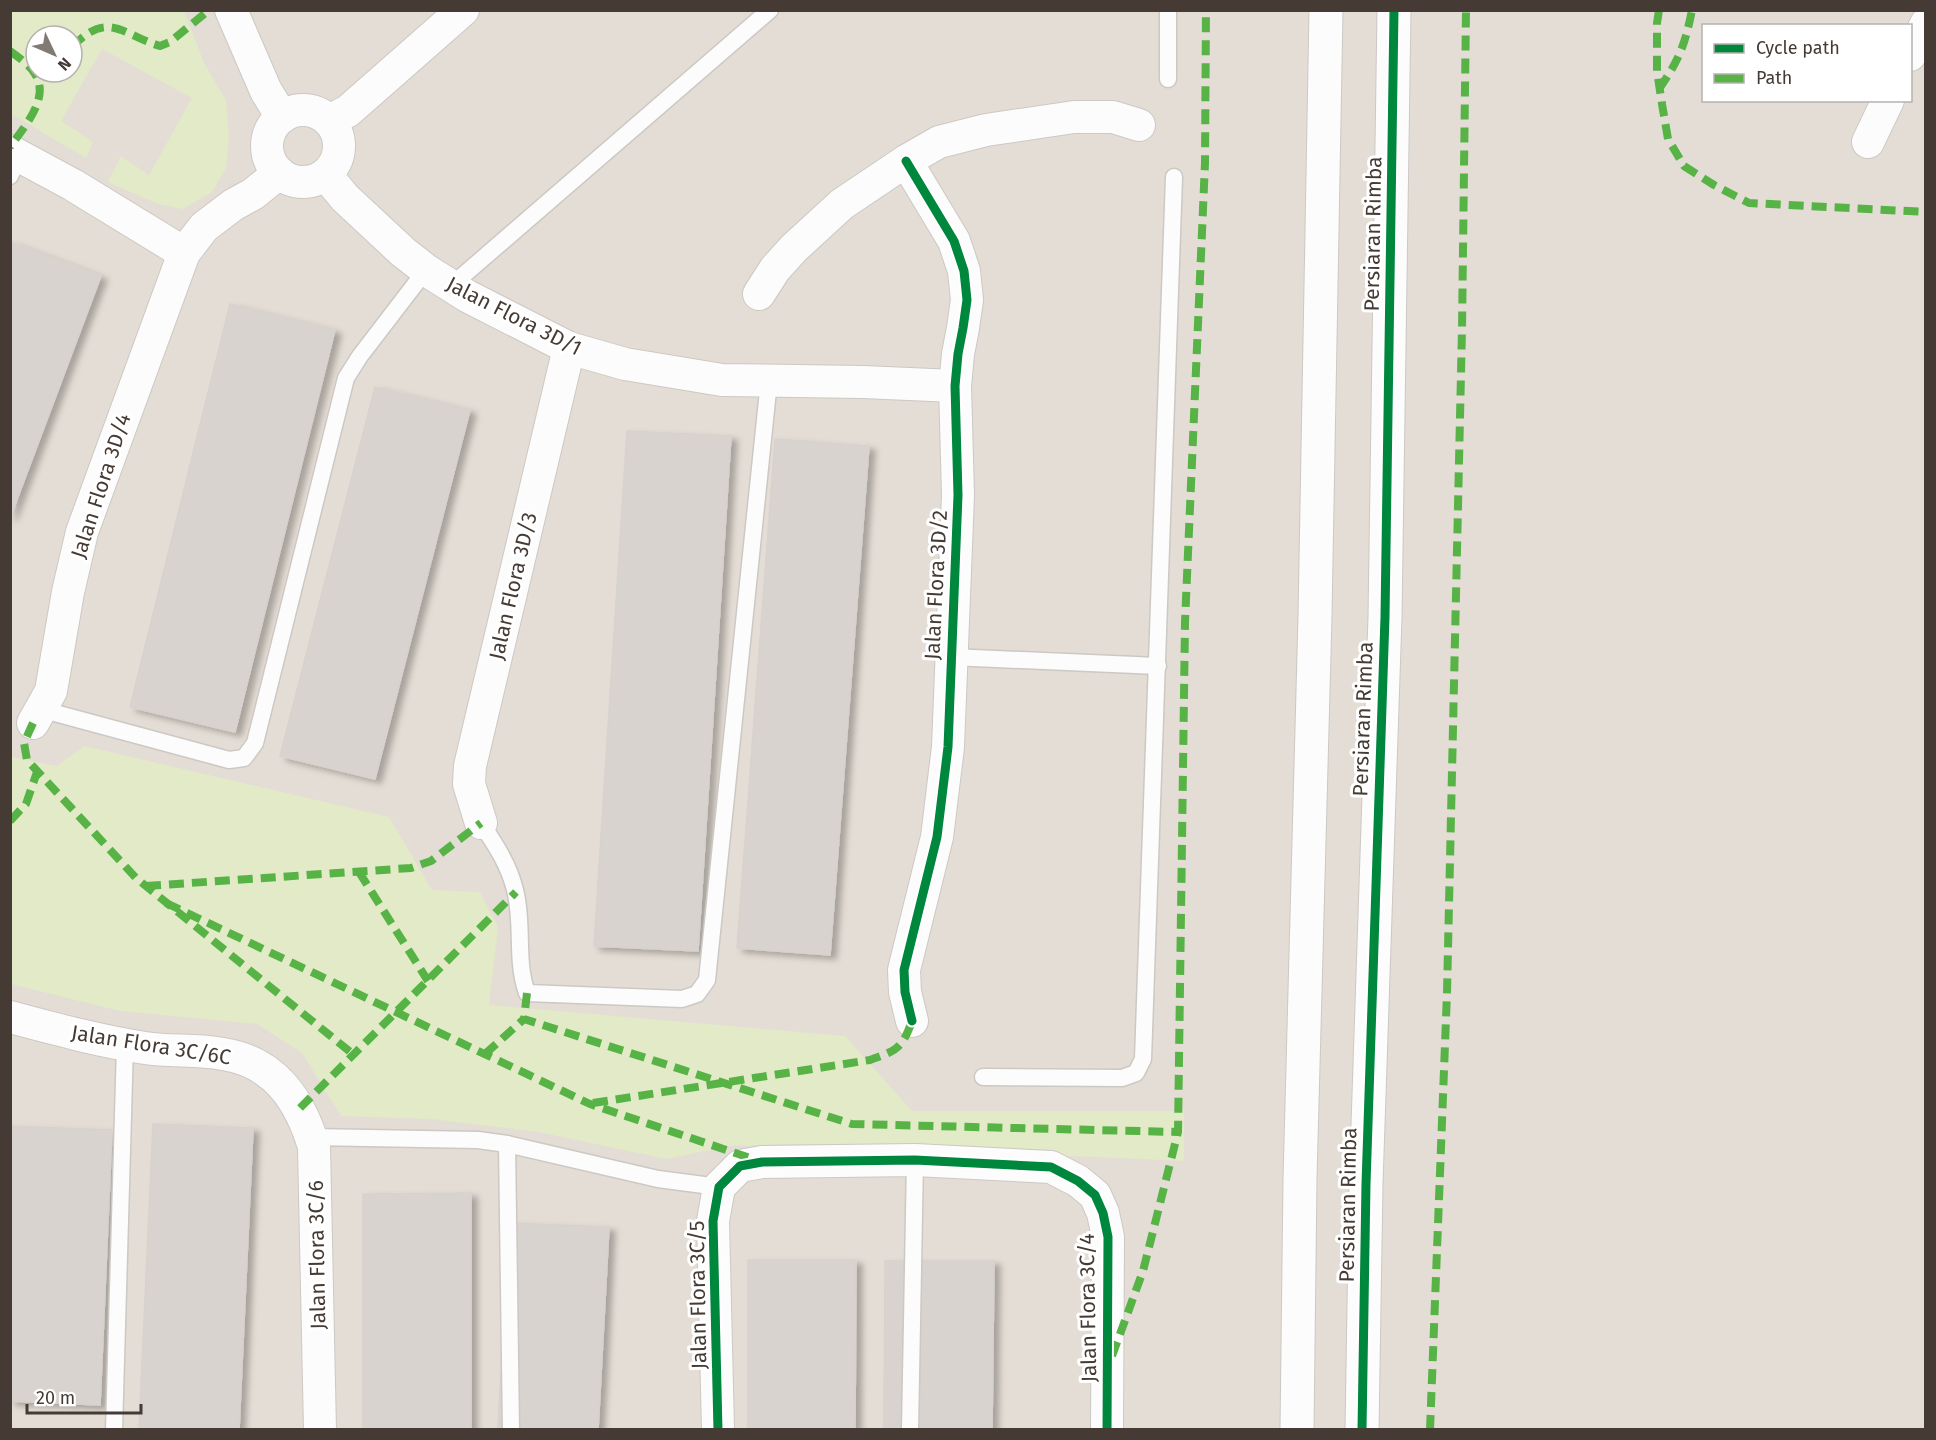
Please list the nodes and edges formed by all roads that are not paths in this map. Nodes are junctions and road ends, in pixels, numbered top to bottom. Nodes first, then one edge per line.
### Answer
1 (231, 10) edge
2 (463, 10) edge
3 (770, 10) edge
4 (1168, 10) edge
5 (1326, 10) edge
6 (1394, 10) edge
7 (1926, 24) edge
8 (1912, 53) edge
9 (1168, 79) dead end
10 (1887, 102) edge
11 (282, 117) junction
12 (329, 121) junction
13 (1139, 125) dead end
14 (1868, 142) dead end
15 (13, 161) edge
16 (906, 161) junction
17 (279, 173) junction
18 (326, 175) junction
19 (1174, 177) dead end
20 (184, 253) junction
21 (439, 278) junction
22 (759, 294) dead end
23 (569, 348) junction
24 (769, 381) junction
25 (955, 386) junction
26 (951, 657) junction
27 (1158, 666) junction
28 (37, 716) joint
29 (482, 823) joint
30 (10, 1017) edge
31 (912, 1021) dead end
32 (125, 1045) junction
33 (983, 1077) dead end
34 (285, 1088) joint
35 (311, 1137) junction
36 (507, 1144) junction
37 (915, 1160) junction
38 (719, 1187) junction
39 (114, 1430) edge
40 (320, 1430) edge
41 (511, 1430) edge
42 (718, 1430) edge
43 (910, 1430) edge
44 (1107, 1430) edge
45 (1297, 1430) edge
46 (1362, 1430) edge

1 - 11 street
2 - 12 street
3 - 21 lane
4 - 9 lane
5 - 45 street
6 - 46 street, Persiaran Rimba
7 - 8 street
10 - 14 street
11 - 12 street
11 - 17 street
12 - 18 street
13 - 16 street
15 - 20 street
16 - 22 street
16 - 25 street, Jalan Flora 3D/2
17 - 18 street
17 - 20 street, Jalan Flora 3D/4
18 - 21 street, Jalan Flora 3D/1
19 - 27 lane
20 - 28 street, Jalan Flora 3D/4
21 - 23 street, Jalan Flora 3D/1
21 - 28 lane
23 - 24 street, Jalan Flora 3D/1
23 - 29 street, Jalan Flora 3D/3
24 - 25 street, Jalan Flora 3D/1
24 - 29 lane
25 - 26 street, Jalan Flora 3D/2
26 - 27 lane
26 - 31 street, Jalan Flora 3D/2
27 - 33 lane
30 - 32 street, Jalan Flora 3C/6C
32 - 34 street, Jalan Flora 3C/6C
32 - 39 lane
34 - 35 street, Jalan Flora 3C/6
35 - 36 lane
35 - 40 street, Jalan Flora 3C/6
36 - 38 lane
36 - 41 lane
37 - 38 street
37 - 43 lane
37 - 44 street, Jalan Flora 3C/4
38 - 42 street, Jalan Flora 3C/5

